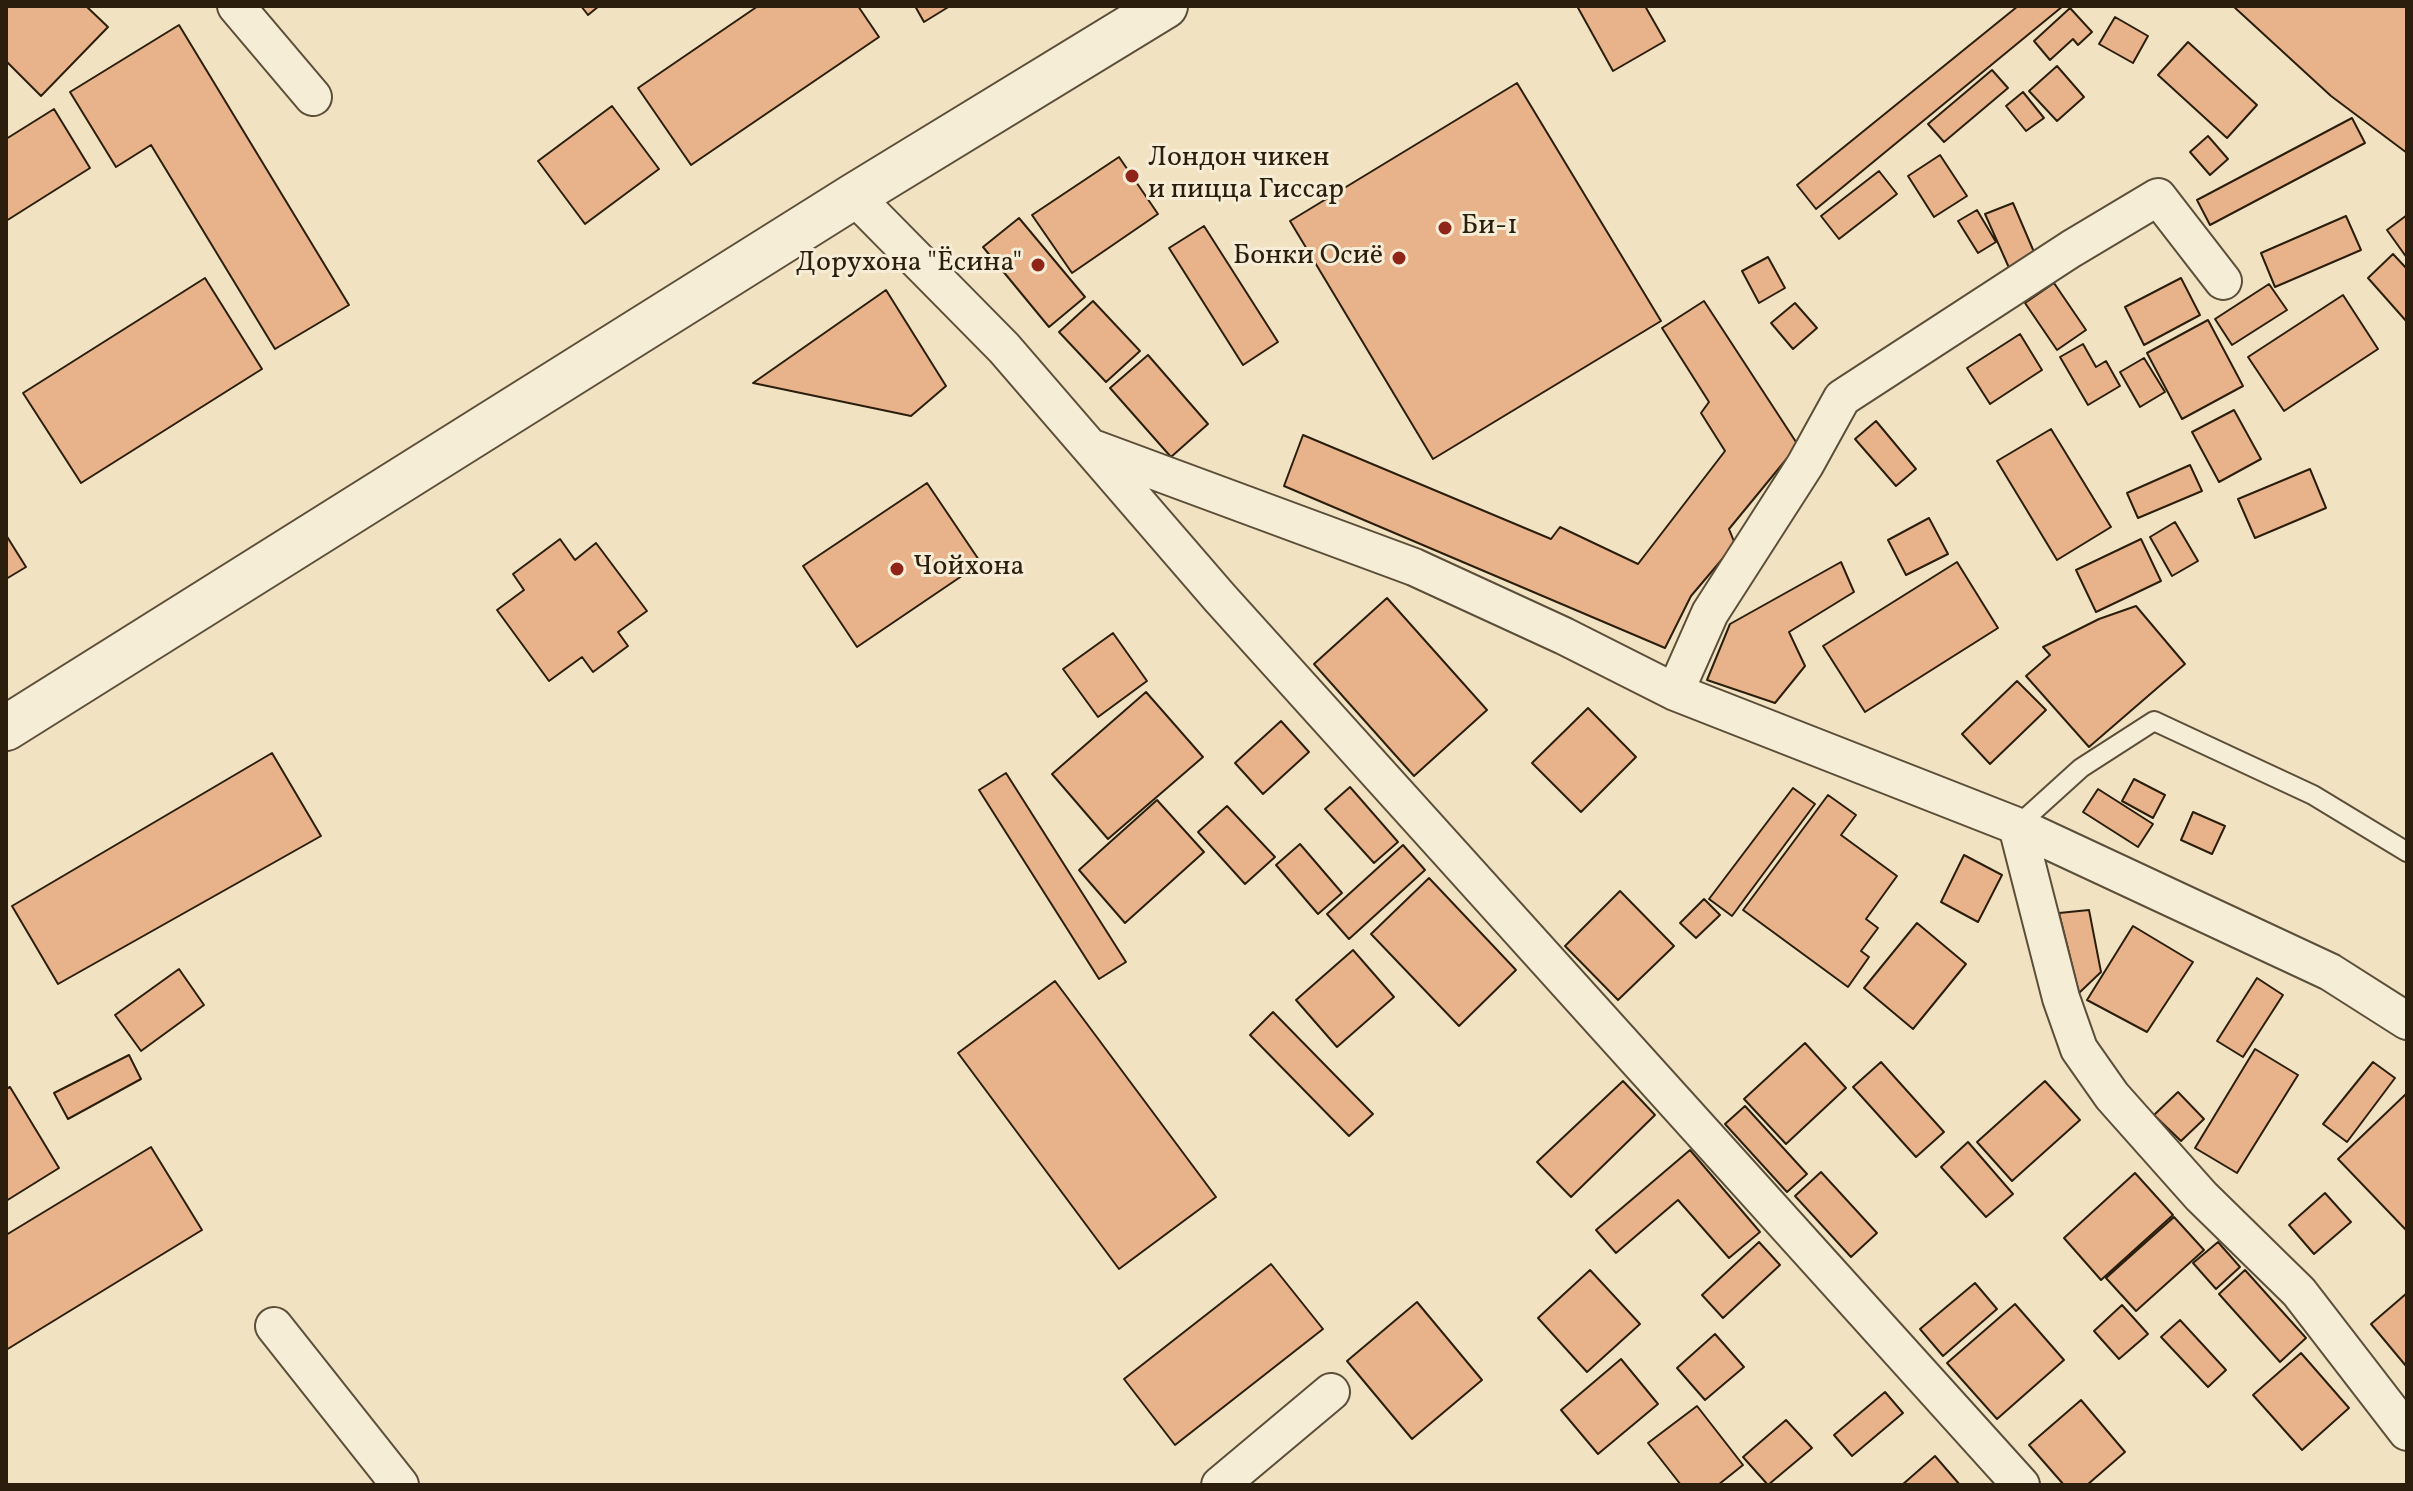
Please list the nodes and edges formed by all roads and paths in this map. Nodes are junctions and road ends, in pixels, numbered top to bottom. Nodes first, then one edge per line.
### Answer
1 (236, 6) edge
2 (1165, 6) edge
3 (313, 97) dead end
4 (854, 196) junction
5 (2223, 281) dead end
6 (1090, 447) junction
7 (1675, 692) junction
8 (6, 728) edge
9 (2017, 826) junction
10 (2407, 852) edge
11 (2407, 1021) edge
12 (274, 1326) dead end
13 (1331, 1392) dead end
14 (2407, 1432) edge
15 (400, 1485) edge
16 (1220, 1485) edge
17 (2021, 1485) edge

1 - 3 street
2 - 4 street
4 - 6 street
4 - 8 street
5 - 7 street
6 - 7 street
6 - 17 street
7 - 9 street
9 - 10 lane
9 - 11 street
9 - 14 street
12 - 15 street
13 - 16 street

